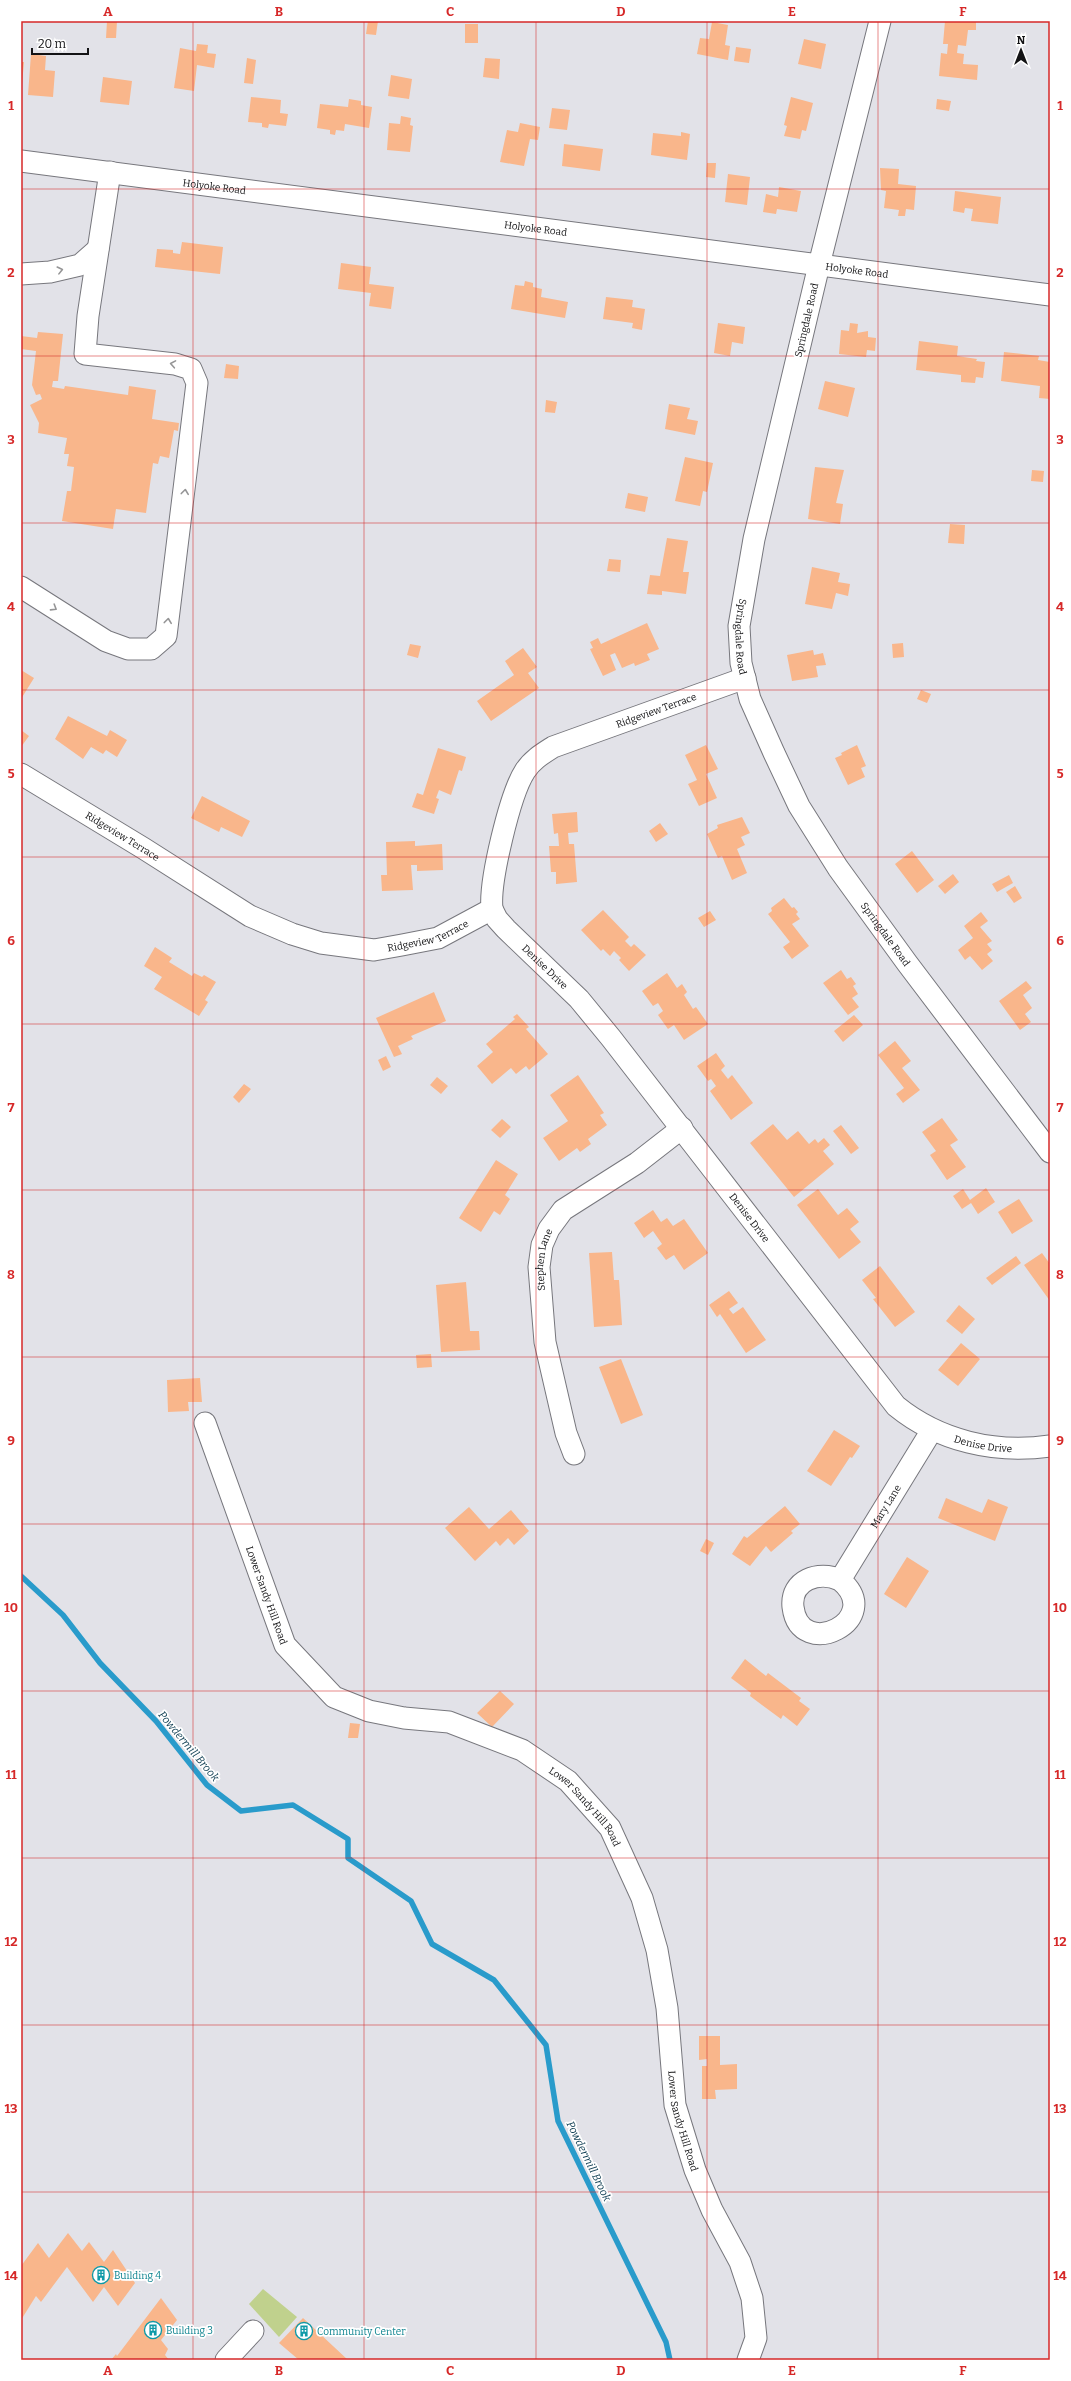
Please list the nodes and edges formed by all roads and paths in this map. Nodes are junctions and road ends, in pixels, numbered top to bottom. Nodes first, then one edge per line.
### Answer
1 (880, 21) edge
2 (21, 160) edge
3 (110, 172) junction
4 (98, 249) junction
5 (819, 265) junction
6 (21, 274) edge
7 (1050, 295) edge
8 (21, 587) edge
9 (745, 678) junction
10 (21, 774) edge
11 (492, 909) junction
12 (682, 1128) junction
13 (1050, 1152) edge
14 (205, 1423) dead end
15 (932, 1430) junction
16 (1050, 1446) edge
17 (574, 1454) dead end
18 (840, 1580) dead end
19 (253, 2332) dead end
20 (226, 2360) edge
21 (748, 2360) edge

1 - 5 street, Springdale Road
2 - 3 street, Holyoke Road
3 - 4 street
3 - 5 street, Holyoke Road
6 -> 4 street
8 -> 4 street
5 - 7 street, Holyoke Road
5 - 9 street, Springdale Road
9 - 11 street, Ridgeview Terrace
9 - 13 street, Springdale Road
10 - 11 street, Ridgeview Terrace
11 - 12 street, Denise Drive
12 - 15 street, Denise Drive
12 - 17 street, Stephen Lane
14 - 21 street, Lower Sandy Hill Road
15 - 16 street, Denise Drive
15 - 18 street, Mary Lane
19 - 20 street

